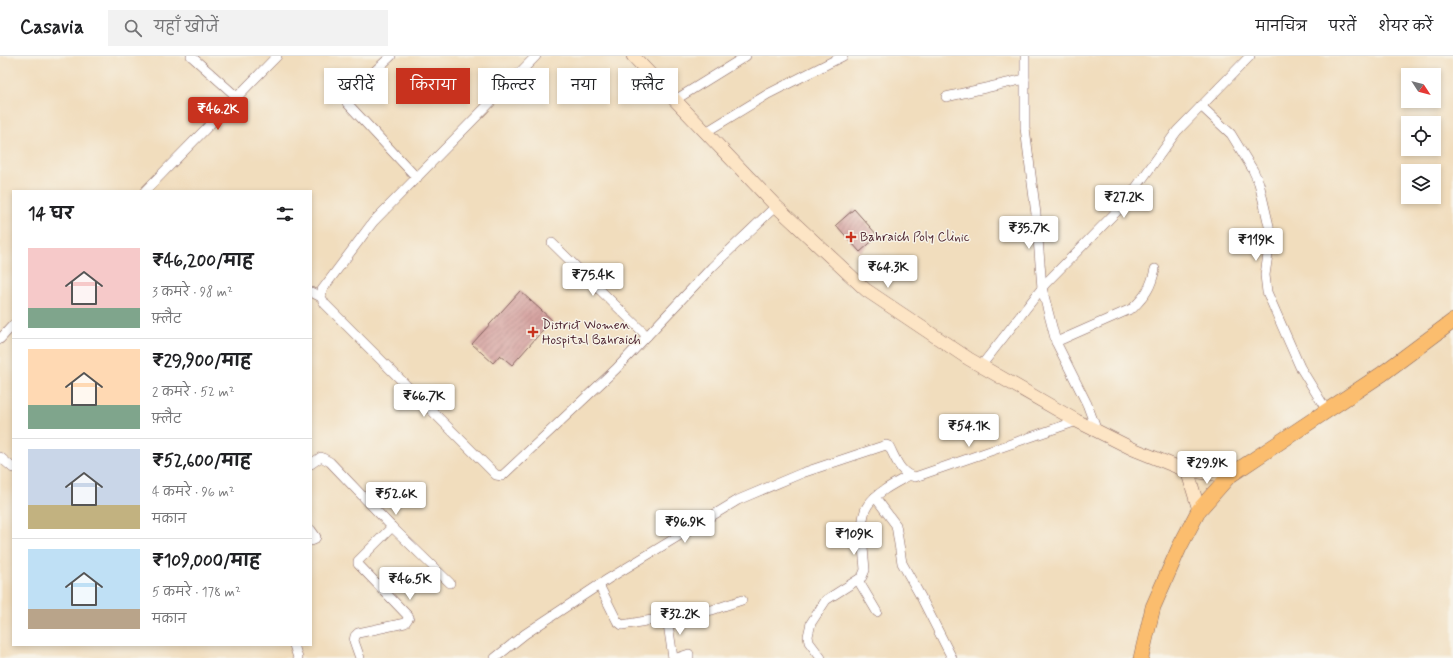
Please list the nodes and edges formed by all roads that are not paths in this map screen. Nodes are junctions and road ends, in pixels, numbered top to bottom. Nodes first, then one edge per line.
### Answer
1 (191, 56) edge
2 (277, 56) edge
3 (391, 56) edge
4 (632, 56) edge
5 (746, 56) edge
6 (843, 56) edge
7 (1025, 56) edge
8 (1250, 56) edge
9 (534, 57) edge
10 (644, 68) edge
11 (1025, 79) junction
12 (237, 97) junction
13 (946, 97) dead end
14 (678, 98) edge
15 (678, 103) edge
16 (1201, 106) junction
17 (706, 132) junction
18 (417, 178) junction
19 (146, 190) edge
20 (776, 206) junction
21 (552, 243) dead end
22 (1155, 269) dead end
23 (1042, 288) junction
24 (312, 292) edge
25 (321, 297) junction
26 (1453, 321) edge
27 (12, 326) edge
28 (647, 336) junction
29 (0, 339) edge
30 (1056, 342) junction
31 (981, 366) junction
32 (1328, 411) junction
33 (1077, 421) junction
34 (1097, 431) junction
35 (0, 457) edge
36 (312, 463) edge
37 (12, 467) edge
38 (1187, 470) junction
39 (908, 476) junction
40 (1229, 476) junction
41 (875, 497) junction
42 (1199, 510) junction
43 (392, 527) junction
44 (312, 531) edge
45 (312, 541) edge
46 (858, 580) junction
47 (450, 583) dead end
48 (599, 585) junction
49 (742, 600) dead end
50 (876, 612) dead end
51 (667, 617) junction
52 (294, 646) edge
53 (298, 658) edge
54 (360, 658) edge
55 (495, 658) edge
56 (673, 658) edge
57 (677, 658) edge
58 (689, 658) edge
59 (821, 658) edge
60 (952, 658) edge
61 (1141, 658) edge

1 - 12 street
2 - 12 street
3 - 18 street
4 - 10 main road
5 - 14 street
6 - 17 street
7 - 11 street
8 - 16 street
9 - 18 street
11 - 13 street
11 - 23 street
12 - 19 street
15 - 17 main road
16 - 23 street
16 - 32 street
17 - 20 main road
18 - 25 street
20 - 28 street
20 - 31 main road
21 - 28 street
22 - 30 street
23 - 30 street
23 - 31 street
24 - 25 street
25 - 28 street
26 - 32 main road
27 - 29 street
30 - 34 street
31 - 33 main road
32 - 40 main road
33 - 34 main road
33 - 39 street
34 - 38 main road
35 - 37 street
36 - 43 street
38 - 40 main road
38 - 42 main road
39 - 41 street
39 - 48 street
40 - 42 main road
41 - 46 street
41 - 60 street
42 - 61 main road
43 - 47 street
43 - 54 street
44 - 45 street
46 - 50 street
46 - 59 street
48 - 51 street
48 - 55 street
49 - 51 street
51 - 56 street
52 - 53 street
57 - 58 street

